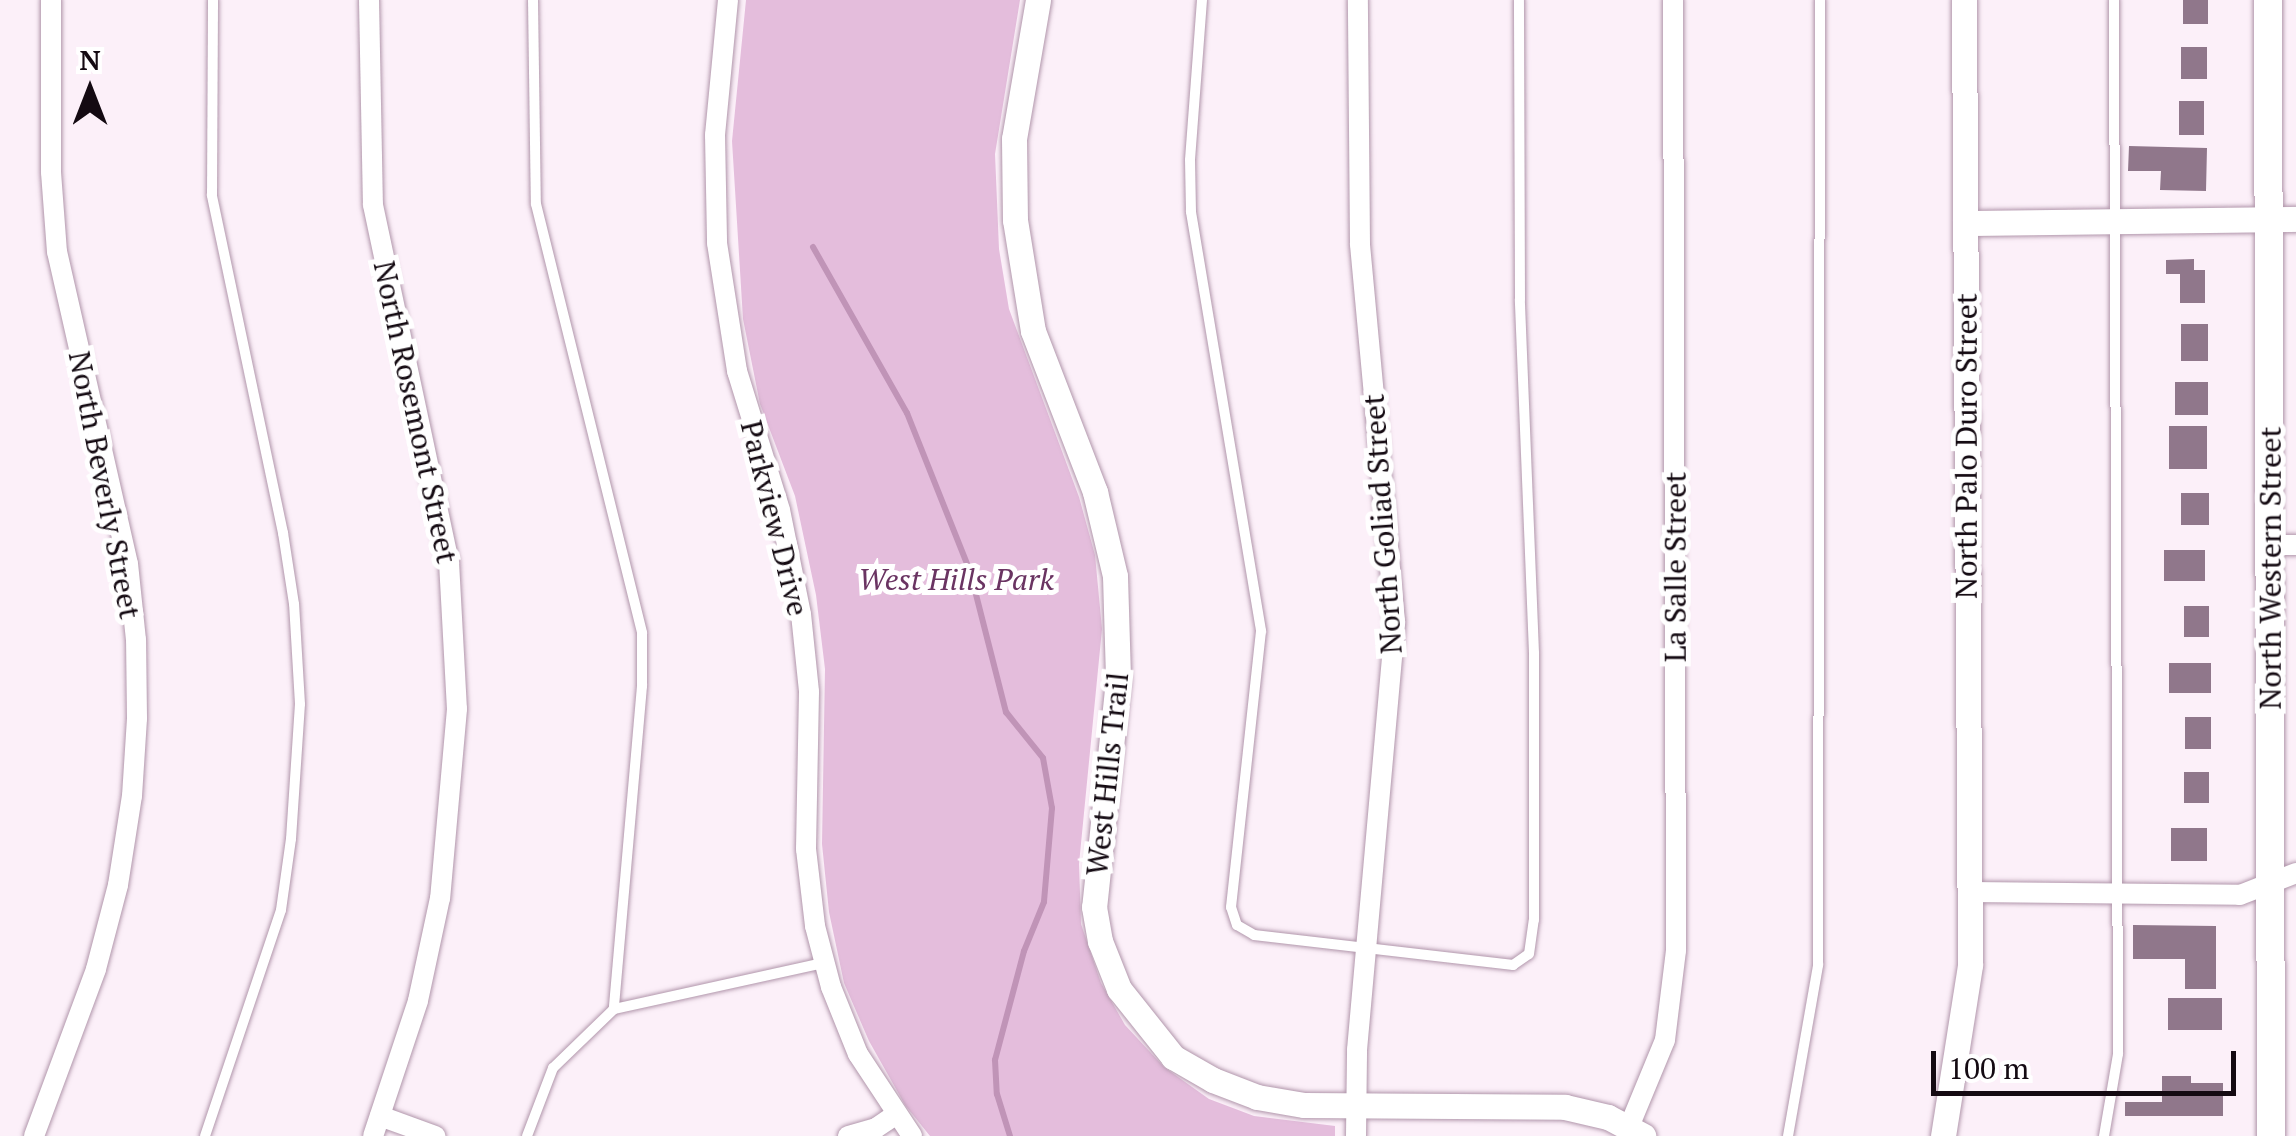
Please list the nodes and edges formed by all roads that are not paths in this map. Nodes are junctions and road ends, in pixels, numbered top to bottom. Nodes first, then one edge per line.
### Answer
1 (52, 0) edge
2 (213, 0) edge
3 (369, 0) edge
4 (533, 0) edge
5 (728, 0) edge
6 (1038, 0) edge
7 (1202, 0) edge
8 (1358, 0) edge
9 (1519, 0) edge
10 (1673, 0) edge
11 (1820, 0) edge
12 (1964, 0) edge
13 (2114, 0) edge
14 (2268, 0) edge
15 (2283, 220) edge
16 (1964, 224) junction
17 (2114, 224) junction
18 (2282, 545) edge
19 (2283, 878) edge
20 (1970, 892) junction
21 (2119, 894) junction
22 (1366, 952) junction
23 (824, 962) junction
24 (614, 1009) junction
25 (1356, 1106) junction
26 (895, 1115) junction
27 (376, 1126) edge
28 (1636, 1131) edge
29 (34, 1136) edge
30 (205, 1136) edge
31 (435, 1136) edge
32 (527, 1136) edge
33 (848, 1136) edge
34 (912, 1136) edge
35 (1356, 1136) edge
36 (1788, 1136) edge
37 (1943, 1136) edge
38 (2104, 1136) edge
39 (2271, 1136) edge

1 - 29 street, North Beverly Street
2 - 30 lane
3 - 27 street, North Rosemont Street
4 - 24 lane
5 - 23 street, Parkview Drive
6 - 25 street, West Hills Trail
7 - 22 lane
8 - 22 street, North Goliad Street
9 - 22 lane
10 - 28 street, La Salle Street
11 - 36 lane
12 - 16 street, North Palo Duro Street
13 - 17 lane
14 - 15 main road, North Western Street
15 - 17 street
15 - 18 main road, North Western Street
16 - 17 street
16 - 20 street, North Palo Duro Street
17 - 21 lane
18 - 19 main road, North Western Street
19 - 21 street
19 - 39 main road, North Western Street
20 - 21 street
20 - 37 street, North Palo Duro Street
21 - 38 lane
22 - 25 street, North Goliad Street
23 - 24 lane
23 - 26 street, Parkview Drive
24 - 32 lane
25 - 28 street, West Hills Trail
25 - 35 street, North Goliad Street
26 - 33 street
26 - 34 street, Parkview Drive
27 - 31 street

